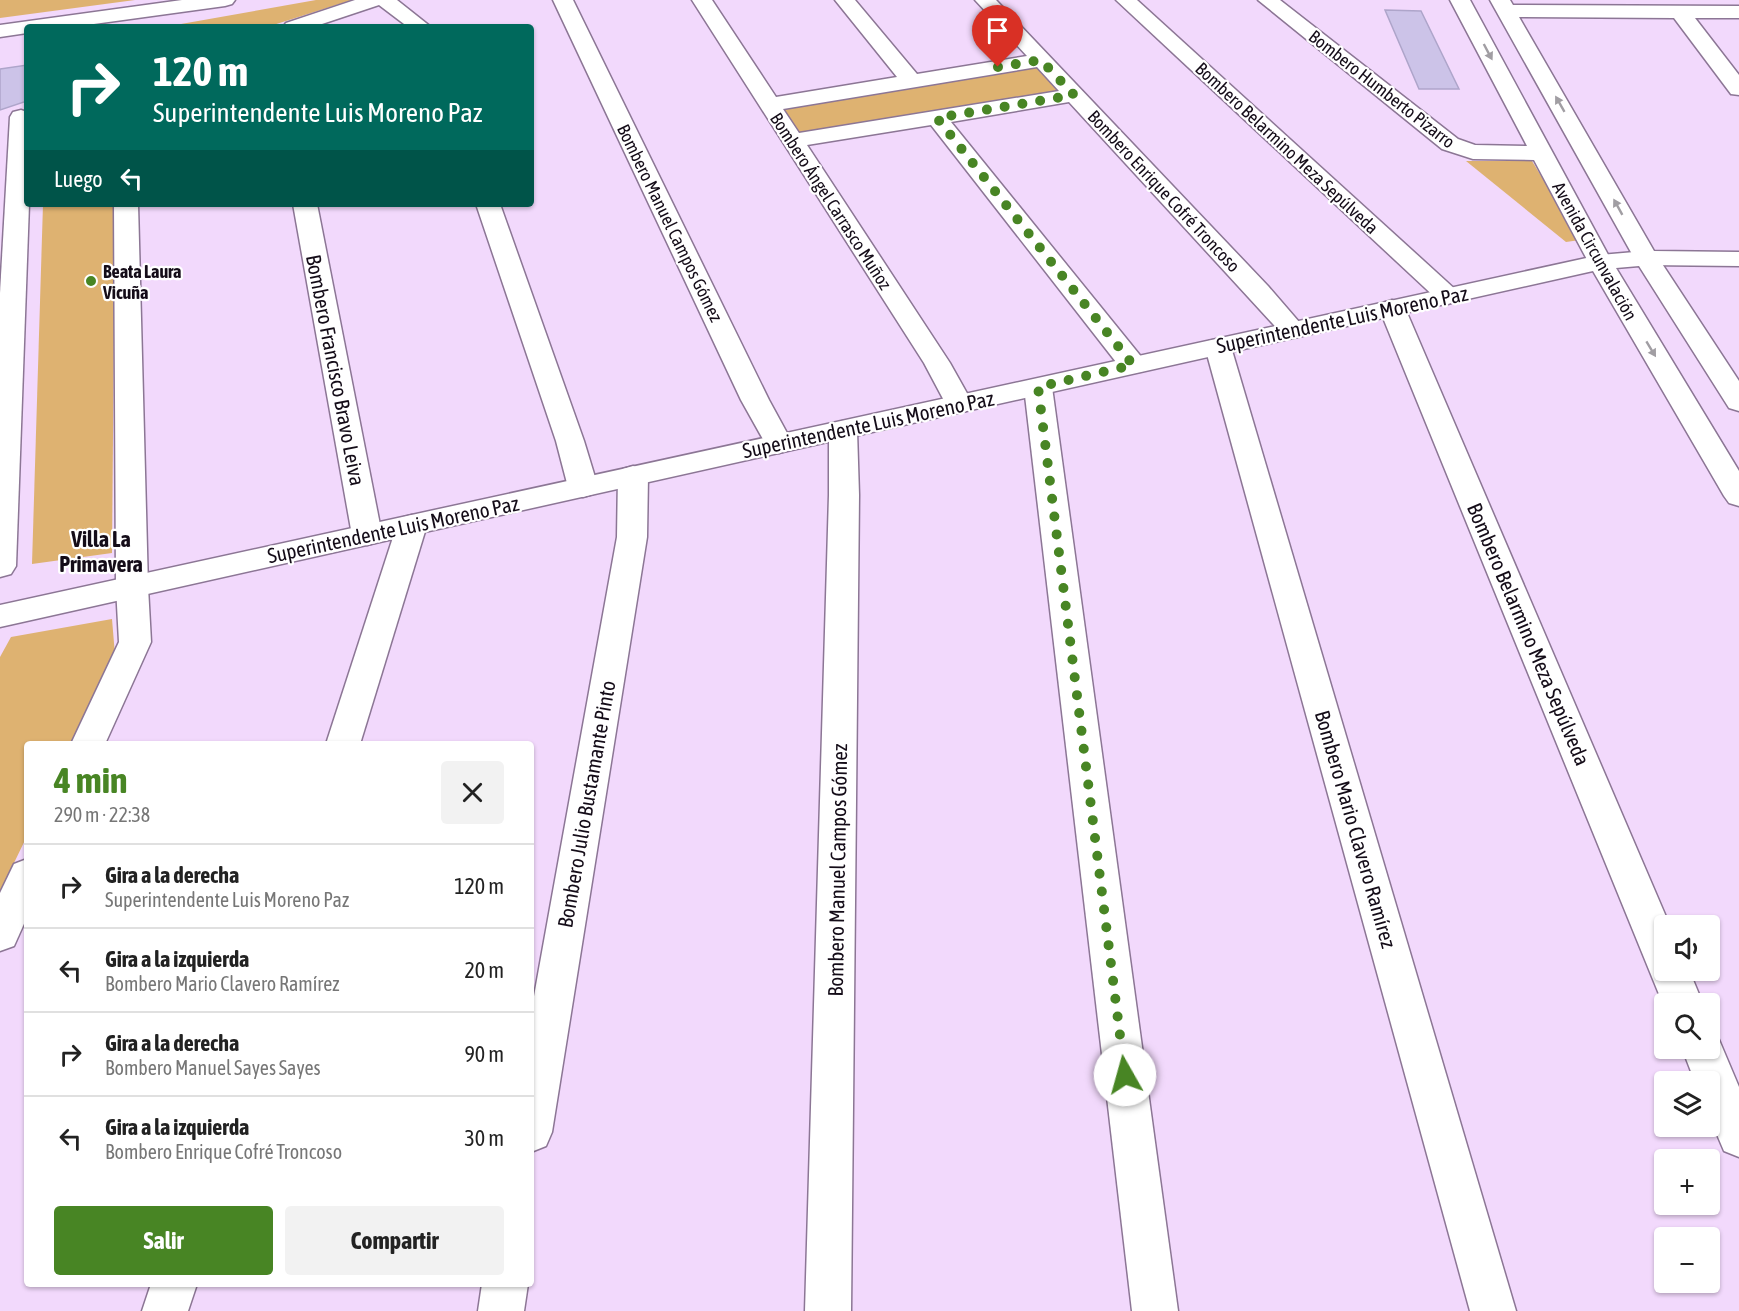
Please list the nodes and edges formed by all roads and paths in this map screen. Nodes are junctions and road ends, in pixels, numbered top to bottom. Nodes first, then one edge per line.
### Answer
1 (225, 0) edge
2 (374, 0) edge
3 (385, 0) edge
4 (563, 0) edge
5 (702, 0) edge
6 (845, 0) edge
7 (985, 0) edge
8 (1126, 0) edge
9 (1268, 0) edge
10 (1460, 0) edge
11 (1503, 5) edge
12 (1739, 12) edge
13 (1681, 13) junction
14 (51, 24) edge
15 (302, 24) edge
16 (417, 24) edge
17 (24, 28) edge
18 (0, 31) edge
19 (1041, 60) junction
20 (911, 81) junction
21 (1739, 89) edge
22 (1074, 95) junction
23 (769, 105) junction
24 (937, 118) junction
25 (16, 119) edge
26 (792, 141) junction
27 (1541, 153) junction
28 (126, 207) edge
29 (306, 207) edge
30 (489, 207) edge
31 (1646, 258) junction
32 (1739, 259) edge
33 (1599, 262) junction
34 (1448, 296) junction
35 (1392, 308) junction
36 (1293, 330) junction
37 (1218, 347) junction
38 (1133, 365) junction
39 (1038, 387) junction
40 (1734, 388) edge
41 (959, 404) junction
42 (843, 430) junction
43 (779, 444) junction
44 (633, 476) junction
45 (583, 487) junction
46 (1739, 496) edge
47 (412, 525) junction
48 (367, 535) junction
49 (0, 566) edge
50 (132, 587) junction
51 (0, 616) edge
52 (89, 741) edge
53 (344, 741) edge
54 (24, 882) edge
55 (0, 934) edge
56 (1654, 934) edge
57 (1707, 1059) edge
58 (534, 1114) edge
59 (1739, 1137) edge
60 (173, 1287) edge
61 (505, 1287) edge
62 (165, 1311) edge
63 (501, 1311) edge
64 (828, 1311) edge
65 (1155, 1311) edge
66 (1493, 1311) edge

1 - 14 street
2 - 15 street
3 - 16 street
4 - 43 street, Bombero Manuel Campos Gómez
5 - 23 street, Bombero Ángel Carrasco Muñoz
6 - 20 street
7 - 19 street, Bombero Enrique Cofré Troncoso
8 - 34 street, Bombero Belarmino Meza Sepúlveda
9 - 27 street, Bombero Humberto Pizarro
10 -> 27 street, Avenida Circunvalación
11 - 13 street
31 -> 11 street, Avenida Circunvalación
12 - 13 street
13 - 21 street
17 - 18 street
19 - 20 street
19 - 22 street, Bombero Enrique Cofré Troncoso
20 - 23 street
22 - 24 street
22 - 36 street, Bombero Enrique Cofré Troncoso
23 - 26 street, Bombero Ángel Carrasco Muñoz
24 - 26 street
24 - 38 street
25 - 49 street
26 - 41 street, Bombero Ángel Carrasco Muñoz
27 - 33 street, Avenida Circunvalación
28 - 50 street
29 - 48 street, Bombero Francisco Bravo Leiva
30 - 45 street
31 - 32 street, Superintendente Luis Moreno Paz
31 - 33 street, Superintendente Luis Moreno Paz
31 - 40 street, Avenida Circunvalación
33 - 34 street, Superintendente Luis Moreno Paz
33 -> 46 street, Avenida Circunvalación
34 - 35 street, Superintendente Luis Moreno Paz
35 - 36 street, Superintendente Luis Moreno Paz
35 - 56 street, Bombero Belarmino Meza Sepúlveda
36 - 37 street, Superintendente Luis Moreno Paz
37 - 38 street, Superintendente Luis Moreno Paz
37 - 66 street, Bombero Mario Clavero Ramírez
38 - 39 street, Superintendente Luis Moreno Paz
39 - 41 street, Superintendente Luis Moreno Paz
39 - 65 street
41 - 42 street, Superintendente Luis Moreno Paz
42 - 43 street, Superintendente Luis Moreno Paz
42 - 64 street, Bombero Manuel Campos Gómez
43 - 44 street, Superintendente Luis Moreno Paz
44 - 45 street, Superintendente Luis Moreno Paz
44 - 58 street, Bombero Julio Bustamante Pinto
45 - 47 street, Superintendente Luis Moreno Paz
47 - 48 street, Superintendente Luis Moreno Paz
47 - 53 street
48 - 50 street, Superintendente Luis Moreno Paz
50 - 51 street, Superintendente Luis Moreno Paz
50 - 52 street
54 - 55 street
57 - 59 street
60 - 62 street
61 - 63 street

